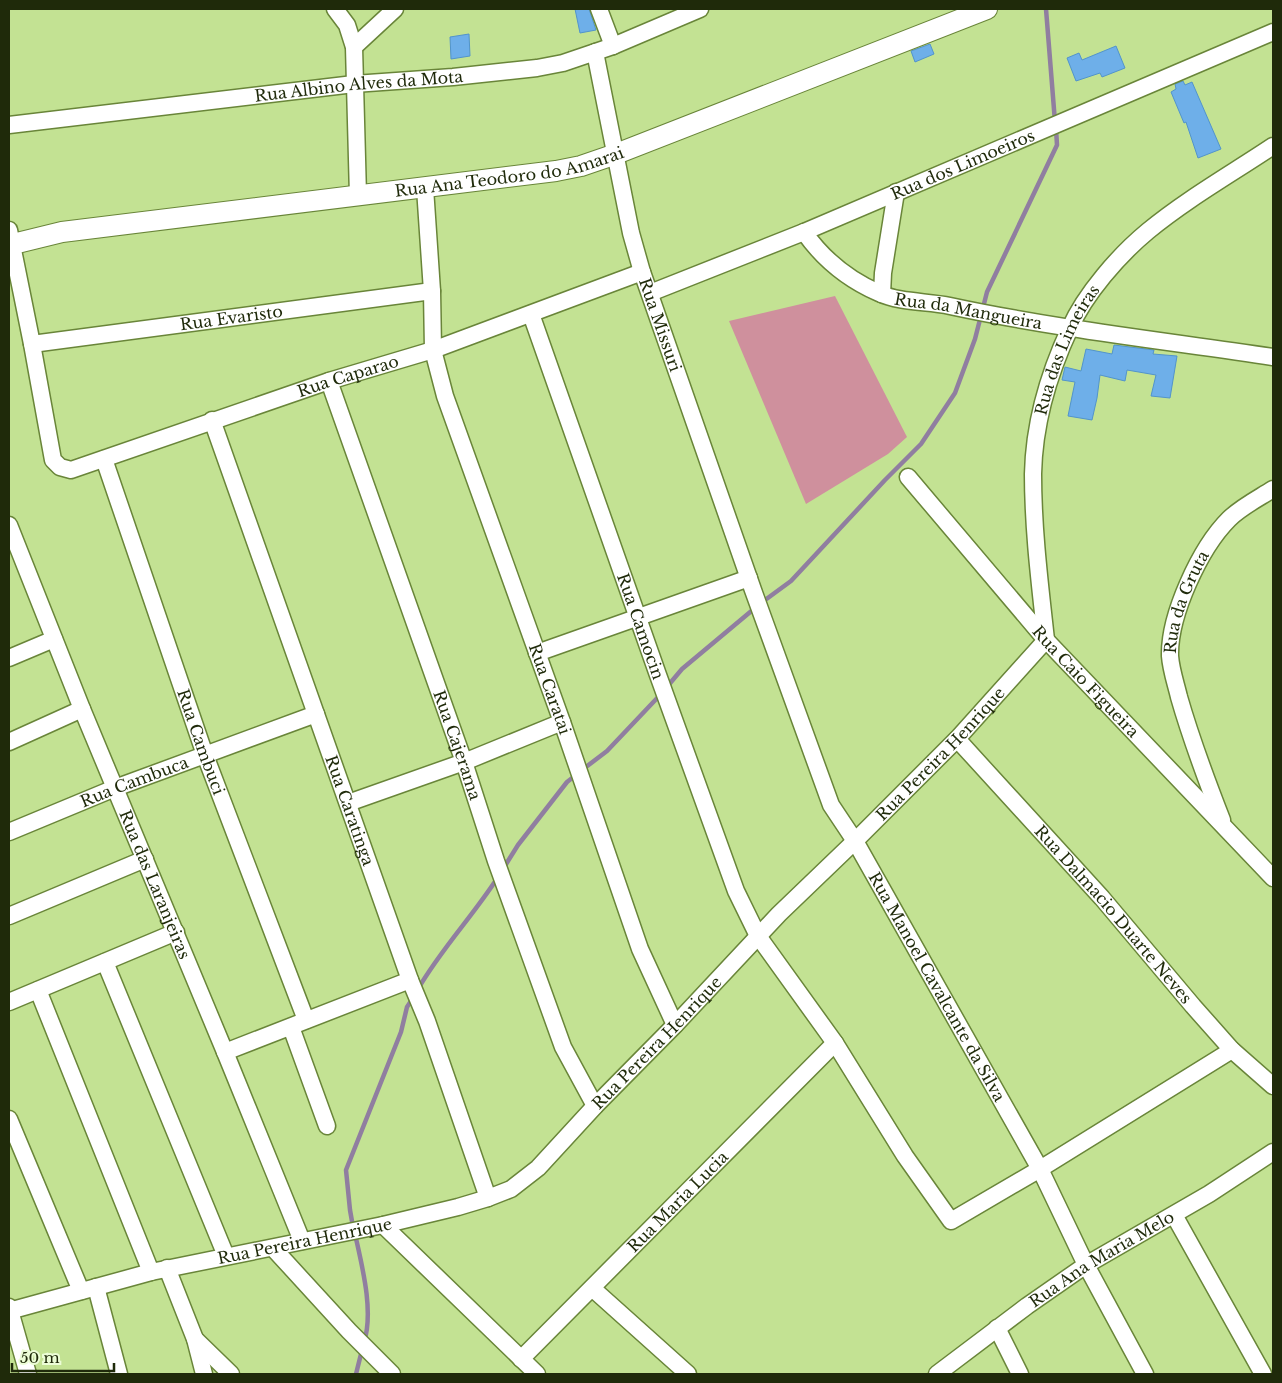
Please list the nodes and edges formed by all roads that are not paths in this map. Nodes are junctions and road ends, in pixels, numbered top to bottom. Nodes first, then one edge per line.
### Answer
1 (335, 9) edge
2 (394, 9) edge
3 (599, 9) edge
4 (700, 9) edge
5 (987, 9) edge
6 (1273, 32) edge
7 (614, 46) junction
8 (354, 47) junction
9 (595, 52) junction
10 (354, 84) junction
11 (9, 125) edge
12 (1273, 146) edge
13 (616, 154) junction
14 (425, 188) junction
15 (896, 192) junction
16 (358, 196) junction
17 (804, 232) junction
18 (10, 240) edge
19 (642, 272) junction
20 (432, 291) junction
21 (650, 293) junction
22 (882, 294) junction
23 (531, 314) junction
24 (1070, 327) junction
25 (32, 344) junction
26 (433, 350) junction
27 (1273, 356) edge
28 (329, 381) junction
29 (212, 420) junction
30 (104, 459) junction
31 (908, 477) dead end
32 (1273, 490) edge
33 (9, 525) edge
34 (16, 567) edge
35 (751, 584) junction
36 (637, 617) junction
37 (54, 639) junction
38 (1046, 640) junction
39 (537, 653) junction
40 (9, 658) edge
41 (82, 709) junction
42 (316, 714) junction
43 (562, 722) junction
44 (957, 739) junction
45 (9, 742) edge
46 (206, 755) junction
47 (464, 762) junction
48 (115, 788) junction
49 (348, 803) junction
50 (1226, 829) junction
51 (9, 832) edge
52 (855, 842) junction
53 (145, 859) junction
54 (1273, 878) edge
55 (9, 916) edge
56 (176, 932) junction
57 (758, 936) junction
58 (104, 962) junction
59 (411, 982) junction
60 (38, 990) junction
61 (9, 1002) edge
62 (306, 1020) junction
63 (675, 1025) junction
64 (291, 1026) junction
65 (834, 1043) junction
66 (1232, 1050) junction
67 (225, 1052) junction
68 (1273, 1086) edge
69 (595, 1106) junction
70 (9, 1119) edge
71 (327, 1126) dead end
72 (1273, 1152) edge
73 (1040, 1169) junction
74 (488, 1198) junction
75 (1174, 1215) junction
76 (380, 1226) junction
77 (302, 1241) junction
78 (273, 1248) junction
79 (226, 1256) junction
80 (1086, 1265) junction
81 (167, 1268) junction
82 (151, 1272) junction
83 (592, 1288) junction
84 (89, 1289) junction
85 (9, 1309) edge
86 (997, 1328) junction
87 (195, 1339) junction
88 (521, 1359) junction
89 (28, 1374) edge
90 (119, 1374) edge
91 (204, 1374) edge
92 (231, 1374) edge
93 (392, 1374) edge
94 (537, 1374) edge
95 (688, 1374) edge
96 (937, 1374) edge
97 (1020, 1374) edge
98 (1145, 1374) edge
99 (1263, 1374) edge

1 - 8 street
2 - 8 street
3 - 7 street
4 - 7 street, Rua Albino Alves da Mota
5 - 13 street, Rua Ana Teodoro do Amarai
6 - 15 street, Rua dos Limoeiros
7 - 9 street, Rua Albino Alves da Mota
8 - 10 street
9 - 10 street, Rua Albino Alves da Mota
9 - 13 street, Rua Missuri
10 - 11 street, Rua Albino Alves da Mota
10 - 16 street
12 - 24 street, Rua das Limeiras
13 - 14 street, Rua Ana Teodoro do Amarai
13 - 19 street, Rua Missuri
14 - 16 street, Rua Ana Teodoro do Amarai
14 - 20 street, Rua Caratai
15 - 17 street, Rua dos Limoeiros
15 - 22 street
16 - 18 street, Rua Ana Teodoro do Amarai
17 - 21 street, Rua dos Limoeiros
17 - 22 street, Rua da Mangueira
18 - 25 street
19 - 21 street, Rua Missuri
19 - 23 street, Rua Caparao
20 - 25 street, Rua Evaristo
20 - 26 street, Rua Caratai
21 - 35 street, Rua Missuri
22 - 24 street, Rua da Mangueira
23 - 26 street, Rua Caparao
23 - 36 street, Rua Camocin
24 - 27 street, Rua da Mangueira
24 - 38 street, Rua das Limeiras
25 - 30 street, Rua Caparao
26 - 28 street, Rua Caparao
26 - 39 street, Rua Caratai
28 - 29 street, Rua Caparao
28 - 47 street, Rua Cajerama
29 - 30 street, Rua Caparao
29 - 42 street, Rua Caratinga
30 - 46 street, Rua Cambuci
31 - 38 street, Rua Caio Figueira
32 - 50 street, Rua da Gruta
33 - 34 street, Rua das Laranjeiras
34 - 37 street, Rua das Laranjeiras
35 - 36 street
35 - 52 street, Rua Manoel Cavalcante da Silva
36 - 39 street
36 - 57 street, Rua Camocin
37 - 40 street
37 - 41 street, Rua das Laranjeiras
38 - 44 street, Rua Pereira Henrique
38 - 50 street, Rua Caio Figueira
39 - 43 street, Rua Caratai
41 - 45 street
41 - 48 street, Rua das Laranjeiras
42 - 46 street, Rua Cambuca
42 - 49 street, Rua Caratinga
43 - 47 street
43 - 63 street, Rua Caratai
44 - 52 street, Rua Pereira Henrique
44 - 66 street, Rua Dalmacio Duarte Neves
46 - 48 street, Rua Cambuca
46 - 62 street, Rua Cambuci
47 - 49 street
47 - 69 street, Rua Cajerama
48 - 51 street, Rua Cambuca
48 - 53 street, Rua das Laranjeiras
49 - 59 street, Rua Caratinga
50 - 54 street, Rua Caio Figueira
52 - 57 street, Rua Pereira Henrique
52 - 73 street, Rua Manoel Cavalcante da Silva
53 - 55 street
53 - 56 street, Rua das Laranjeiras
56 - 58 street
56 - 67 street, Rua das Laranjeiras
57 - 63 street, Rua Pereira Henrique
57 - 65 street, Rua Camocin
58 - 60 street
58 - 79 street
59 - 62 street
59 - 74 street, Rua Caratinga
60 - 61 street
60 - 82 street
62 - 64 street
63 - 69 street, Rua Pereira Henrique
64 - 67 street
64 - 71 street
65 - 73 street, Rua Camocin
65 - 83 street, Rua Maria Lucia
66 - 68 street, Rua Dalmacio Duarte Neves
66 - 73 street
67 - 77 street, Rua das Laranjeiras
69 - 74 street, Rua Pereira Henrique
70 - 84 street
72 - 75 street, Rua Ana Maria Melo
73 - 80 street, Rua Manoel Cavalcante da Silva
74 - 76 street, Rua Pereira Henrique
75 - 80 street, Rua Ana Maria Melo
75 - 99 street
76 - 77 street, Rua Pereira Henrique
76 - 88 street
77 - 78 street, Rua Pereira Henrique
78 - 79 street, Rua Pereira Henrique
78 - 93 street
79 - 81 street, Rua Pereira Henrique
80 - 86 street, Rua Ana Maria Melo
80 - 98 street, Rua Manoel Cavalcante da Silva
81 - 82 street, Rua Pereira Henrique
81 - 87 street
82 - 84 street, Rua Pereira Henrique
83 - 88 street, Rua Maria Lucia
83 - 95 street
84 - 85 street, Rua Pereira Henrique
84 - 90 street
85 - 89 street
86 - 96 street, Rua Ana Maria Melo
86 - 97 street
87 - 91 street
87 - 92 street
88 - 94 street

